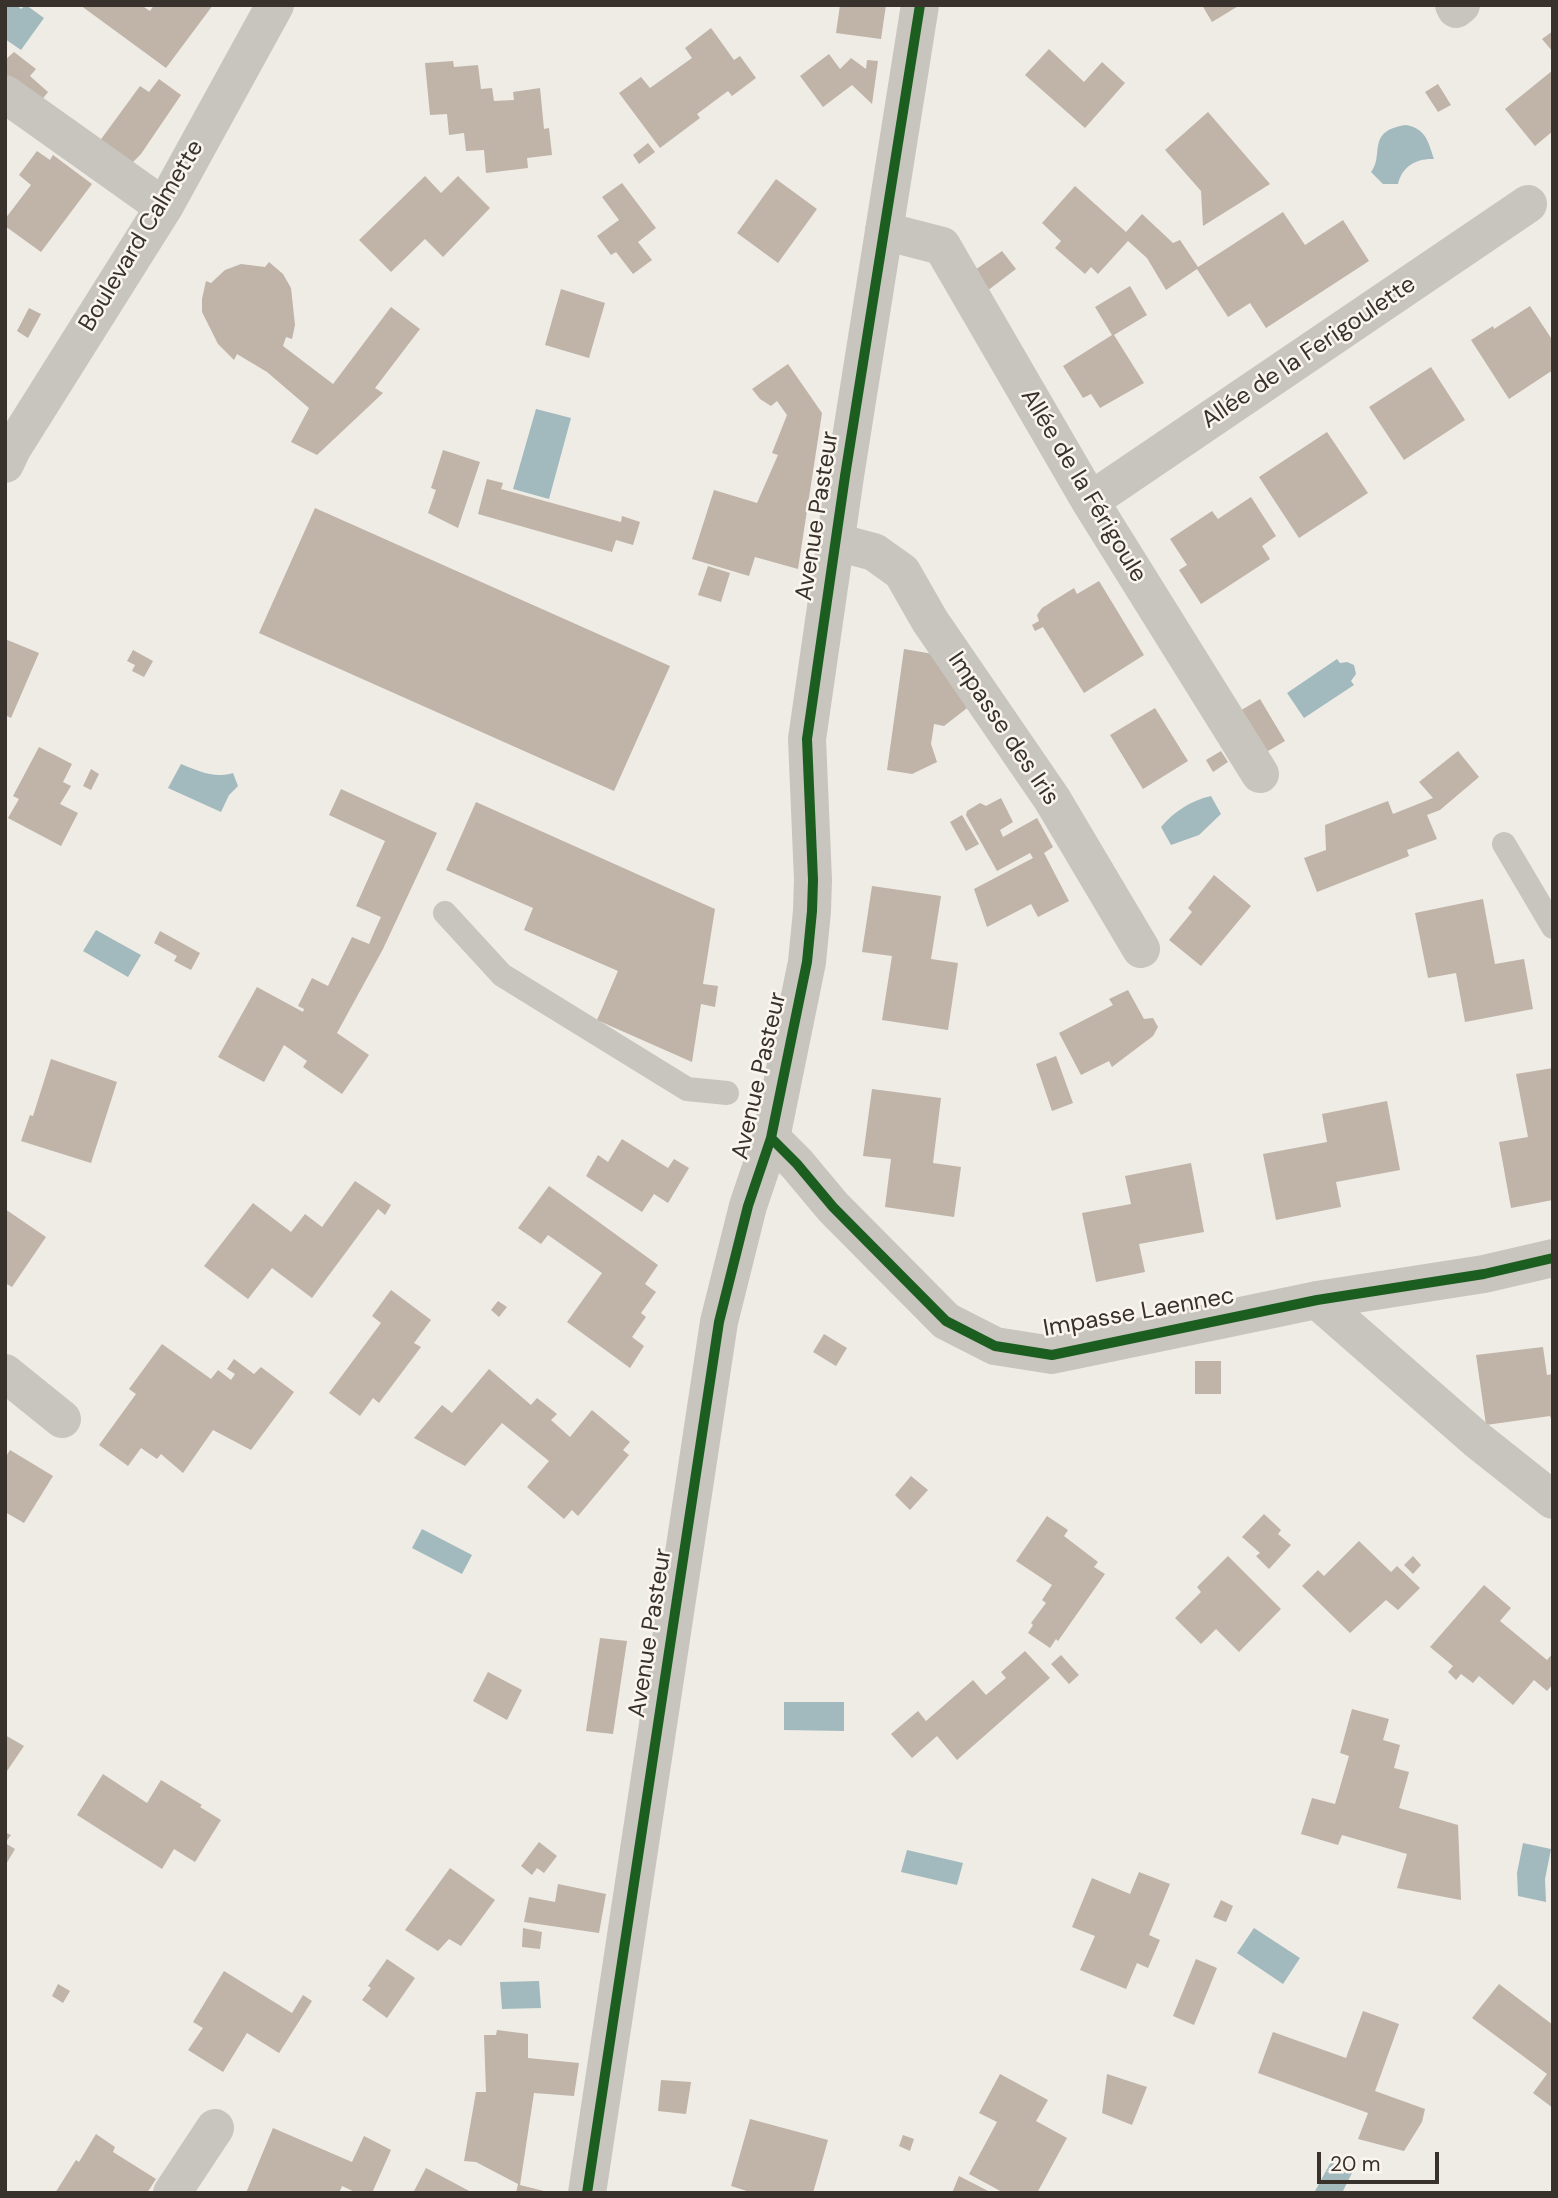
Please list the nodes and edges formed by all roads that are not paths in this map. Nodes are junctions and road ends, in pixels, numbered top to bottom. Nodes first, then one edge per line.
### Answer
1 (275, 5) edge
2 (920, 5) edge
3 (1454, 5) edge
4 (1461, 5) edge
5 (5, 94) edge
6 (1528, 204) dead end
7 (164, 207) junction
8 (884, 231) junction
9 (5, 464) edge
10 (1090, 501) junction
11 (835, 542) junction
12 (1260, 774) dead end
13 (1504, 844) dead end
14 (445, 913) dead end
15 (1553, 927) edge
16 (1141, 949) dead end
17 (727, 1093) dead end
18 (771, 1138) junction
19 (1553, 1258) edge
20 (1317, 1300) junction
21 (5, 1373) edge
22 (62, 1419) dead end
23 (1553, 1500) edge
24 (215, 2128) dead end
25 (172, 2193) edge
26 (587, 2193) edge

1 - 7 street, Boulevard Calmette
2 - 8 street, Avenue Pasteur
3 - 4 street
5 - 7 street
6 - 10 street, Allée de la Ferigoulette
7 - 9 street, Boulevard Calmette
8 - 10 street, Allée de la Férigoule
8 - 11 street, Avenue Pasteur
10 - 12 street, Allée de la Férigoule
11 - 16 street, Impasse des Iris
11 - 18 street, Avenue Pasteur
13 - 15 lane
14 - 17 lane
18 - 20 street, Impasse Laennec
18 - 26 street, Avenue Pasteur
19 - 20 street, Impasse Laennec
20 - 23 street
21 - 22 street
24 - 25 street

